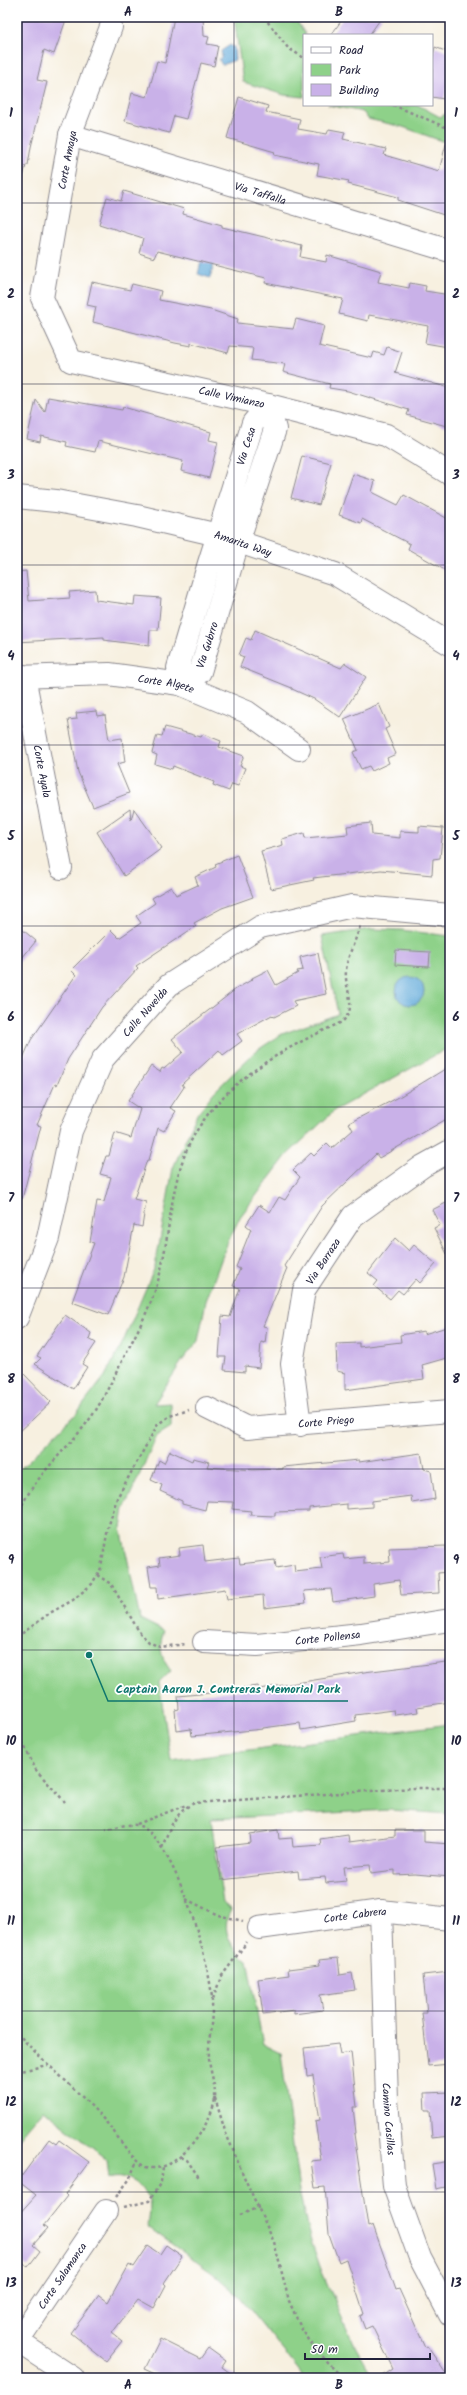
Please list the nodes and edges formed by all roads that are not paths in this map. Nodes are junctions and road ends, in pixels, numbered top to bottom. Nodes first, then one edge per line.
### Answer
1 (111, 27) dead end
2 (70, 135) junction
3 (450, 251) edge
4 (42, 298) joint
5 (268, 405) junction
6 (450, 474) edge
7 (17, 497) edge
8 (228, 538) junction
9 (450, 644) edge
10 (20, 676) edge
11 (180, 684) junction
12 (299, 749) dead end
13 (61, 868) dead end
14 (450, 915) edge
15 (450, 1151) edge
16 (17, 1318) edge
17 (207, 1408) road end
18 (450, 1414) edge
19 (300, 1425) junction
20 (450, 1620) edge
21 (204, 1642) road end
22 (381, 1911) junction
23 (450, 1919) edge
24 (259, 1928) road end
25 (106, 2211) road end
26 (450, 2315) edge
27 (17, 2341) edge
28 (73, 2378) edge

1 - 2 street, Corte Amaya
2 - 3 street, Via Taffalla
2 - 4 street, Corte Amaya
4 - 5 street, Calle Vimianzo
5 - 6 street, Calle Vimianzo
5 - 8 street, Via Cesa
7 - 8 street, Amarita Way
8 - 9 street, Amarita Way
8 - 11 street, Via Gubrro
10 - 11 street, Corte Algete
10 - 13 street, Corte Ayala
11 - 12 street, Corte Algete
14 - 16 street, Calle Novelda
15 - 19 street, Via Barraza
17 - 19 street, Corte Priego
18 - 19 street, Corte Priego
20 - 21 street, Corte Pollensa
22 - 23 street, Corte Cabrera
22 - 24 street, Corte Cabrera
22 - 26 street, Camino Casillas
25 - 27 street, Corte Salamanca
27 - 28 street

